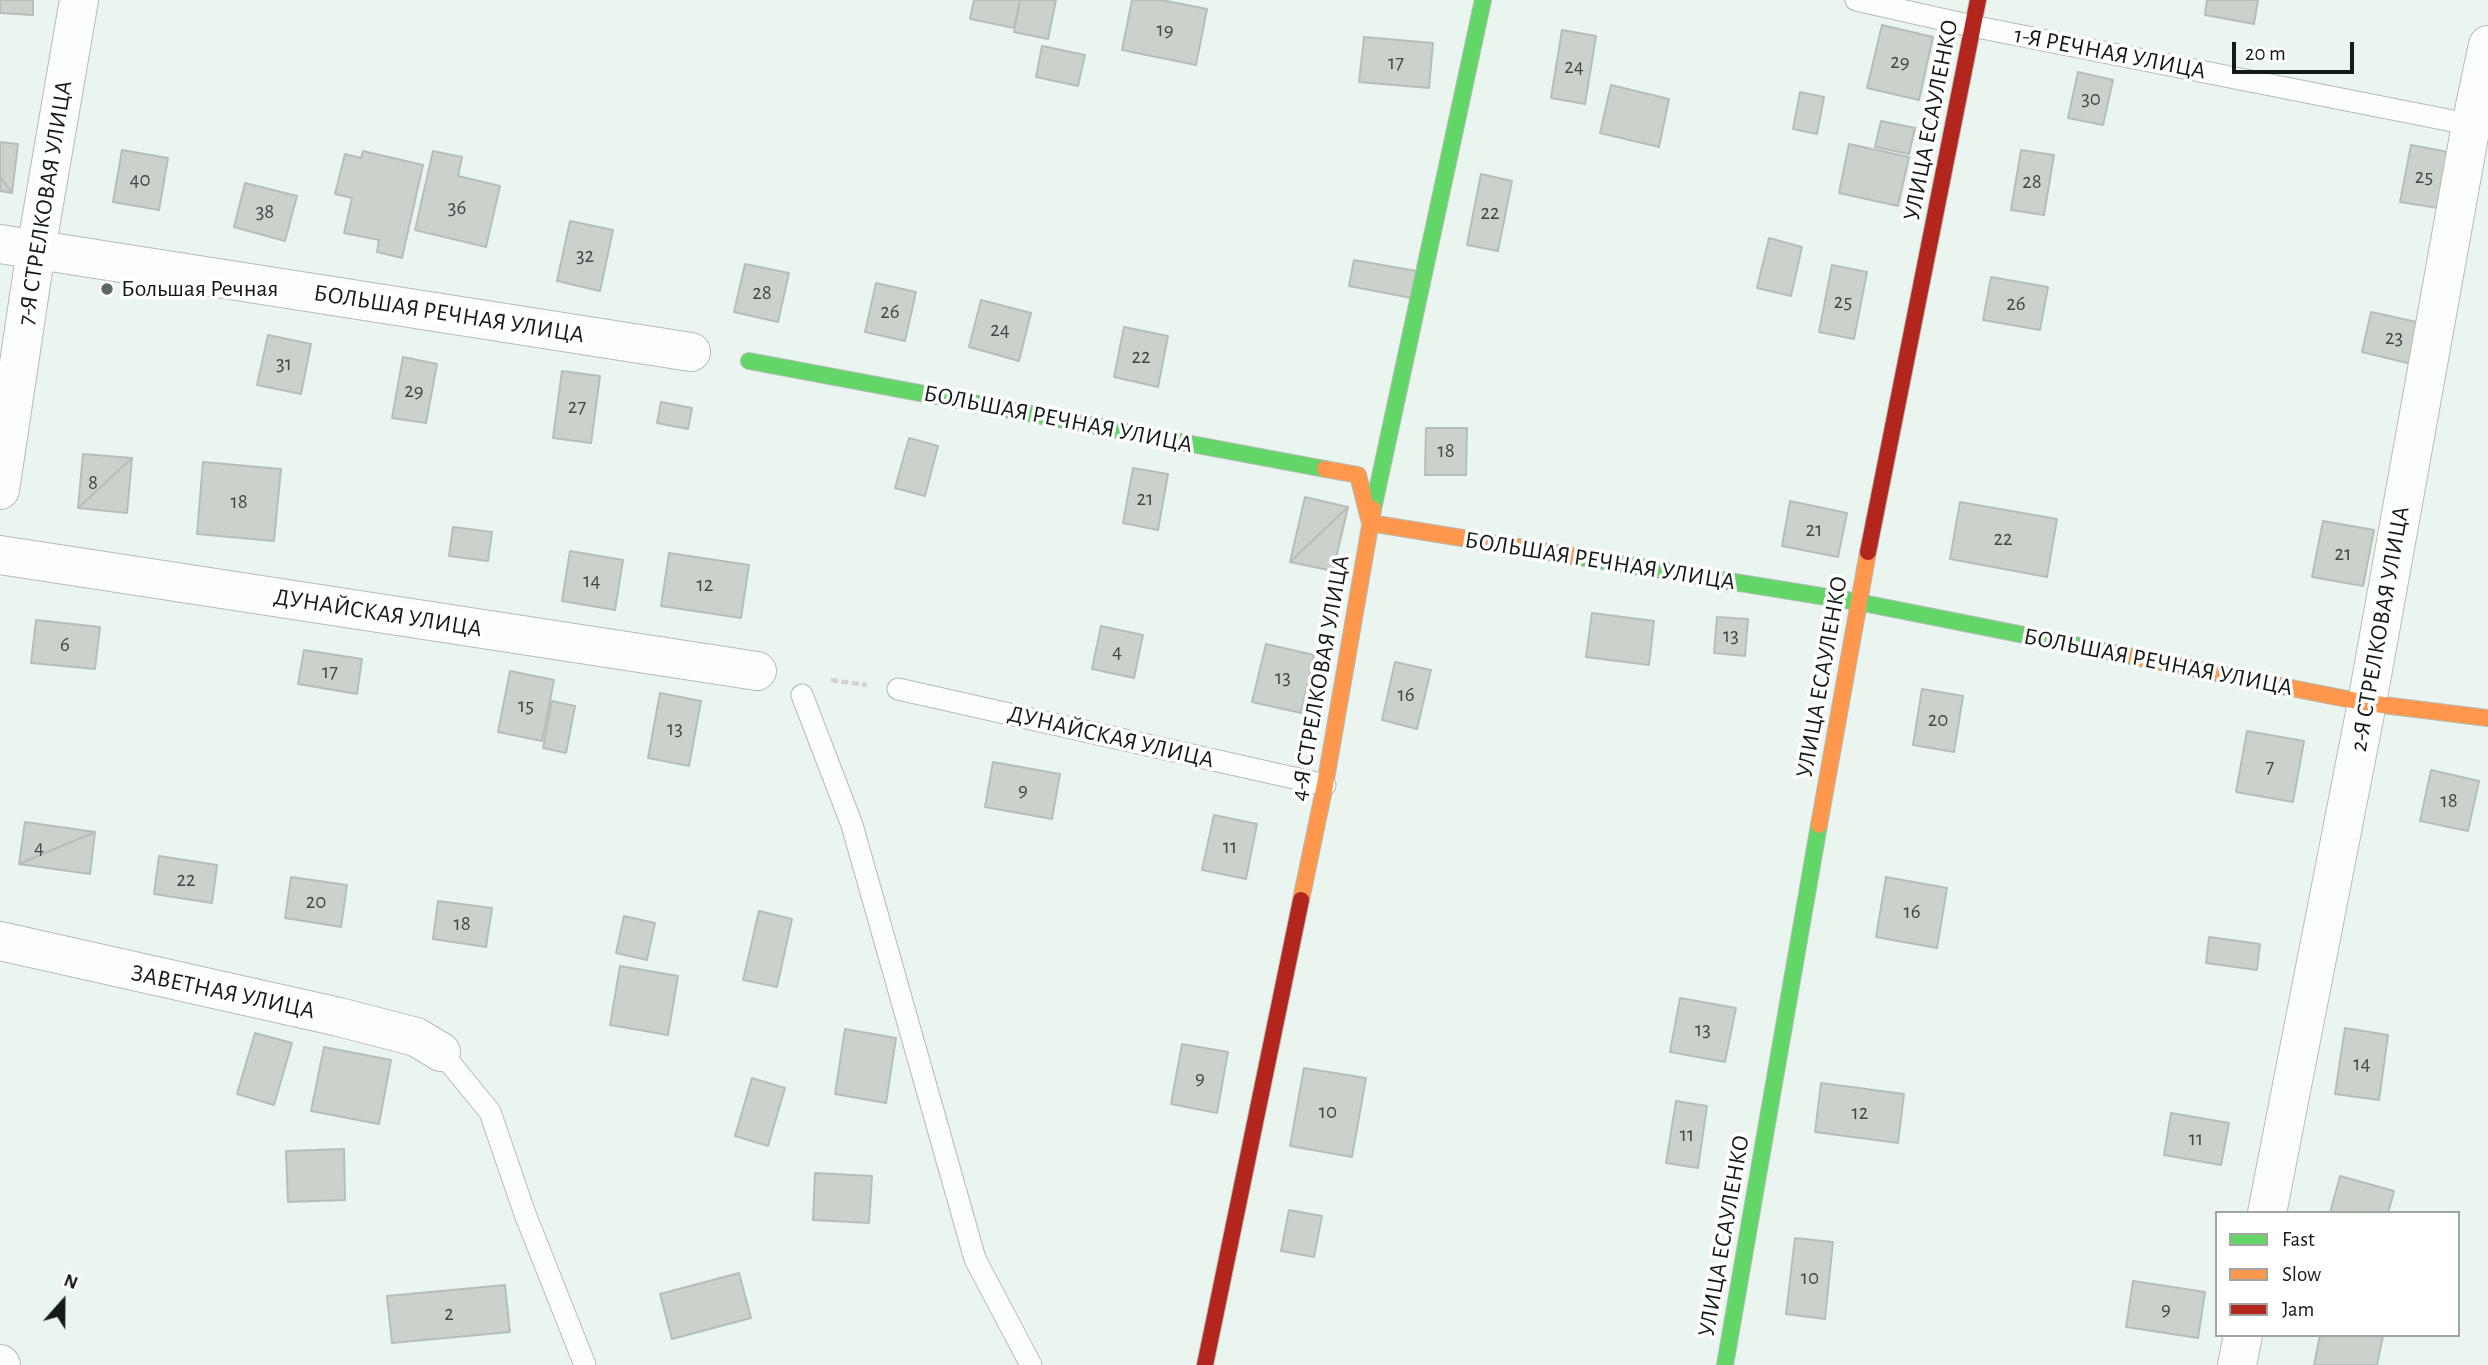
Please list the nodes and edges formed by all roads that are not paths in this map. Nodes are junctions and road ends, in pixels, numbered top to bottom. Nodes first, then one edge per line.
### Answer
1 (79, 0) edge
2 (1483, 0) edge
3 (1856, 0) edge
4 (1978, 0) edge
5 (1972, 26) junction
6 (2488, 45) edge
7 (2479, 126) edge
8 (18, 247) edge
9 (691, 352) dead end
10 (749, 361) dead end
11 (0, 489) edge
12 (1370, 523) junction
13 (0, 555) edge
14 (1858, 602) junction
15 (757, 671) dead end
16 (898, 689) dead end
17 (802, 695) dead end
18 (2367, 704) junction
19 (2488, 718) edge
20 (1325, 785) junction
21 (0, 942) edge
22 (442, 1052) joint
23 (2267, 1211) edge
24 (2243, 1337) edge
25 (586, 1365) edge
26 (1031, 1365) edge
27 (1205, 1365) edge
28 (1725, 1365) edge
29 (2237, 1365) edge

1 - 8 street, 7-Я СТРЕЛКОВАЯ УЛИЦА
2 - 12 street, 4-Я СТРЕЛКОВАЯ УЛИЦА
3 - 5 lane, 1-Я РЕЧНАЯ УЛИЦА
4 - 5 street, УЛИЦА ЕСАУЛЕНКО
5 - 7 lane, 1-Я РЕЧНАЯ УЛИЦА
5 - 14 street, УЛИЦА ЕСАУЛЕНКО
6 - 7 street, 2-Я СТРЕЛКОВАЯ УЛИЦА
7 - 18 street, 2-Я СТРЕЛКОВАЯ УЛИЦА
8 - 9 street, БОЛЬШАЯ РЕЧНАЯ УЛИЦА
8 - 11 street, 7-Я СТРЕЛКОВАЯ УЛИЦА
10 - 12 street, БОЛЬШАЯ РЕЧНАЯ УЛИЦА
12 - 14 street, БОЛЬШАЯ РЕЧНАЯ УЛИЦА
12 - 20 street, 4-Я СТРЕЛКОВАЯ УЛИЦА
13 - 15 street, ДУНАЙСКАЯ УЛИЦА
14 - 18 street, БОЛЬШАЯ РЕЧНАЯ УЛИЦА
14 - 28 street, УЛИЦА ЕСАУЛЕНКО
16 - 20 lane, ДУНАЙСКАЯ УЛИЦА
17 - 26 lane
18 - 19 street, БОЛЬШАЯ РЕЧНАЯ УЛИЦА
18 - 23 street, 2-Я СТРЕЛКОВАЯ УЛИЦА
20 - 27 street, 4-Я СТРЕЛКОВАЯ УЛИЦА
21 - 22 street, ЗАВЕТНАЯ УЛИЦА
22 - 25 lane
24 - 29 street

